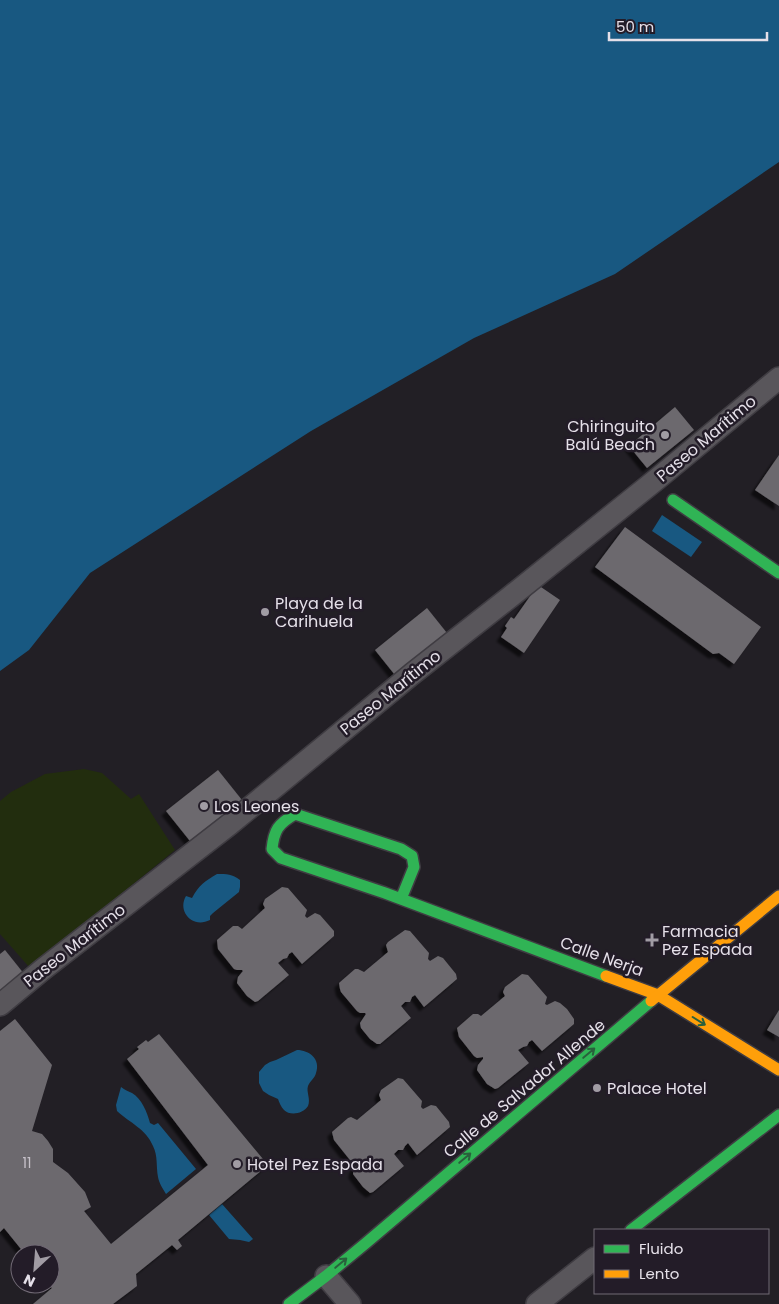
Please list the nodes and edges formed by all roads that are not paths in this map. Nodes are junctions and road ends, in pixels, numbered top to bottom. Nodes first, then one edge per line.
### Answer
1 (779, 378) edge
2 (673, 500) dead end
3 (779, 573) edge
4 (779, 896) edge
5 (401, 899) junction
6 (658, 995) junction
7 (0, 1005) edge
8 (779, 1070) edge
9 (779, 1115) edge
10 (632, 1229) edge
11 (594, 1259) edge
12 (326, 1276) junction
13 (289, 1304) edge
14 (350, 1304) edge
15 (537, 1304) edge

1 - 7 street, Paseo Marítimo
2 - 3 street
4 - 6 street, Calle de Salvador Allende
5 - 5 street, Calle Nerja
5 - 6 street, Calle Nerja
6 -> 8 street, Calle Nerja
12 -> 6 street, Calle de Salvador Allende
9 - 10 street
11 - 15 street
12 - 13 street, Calle de Salvador Allende
12 - 14 street

